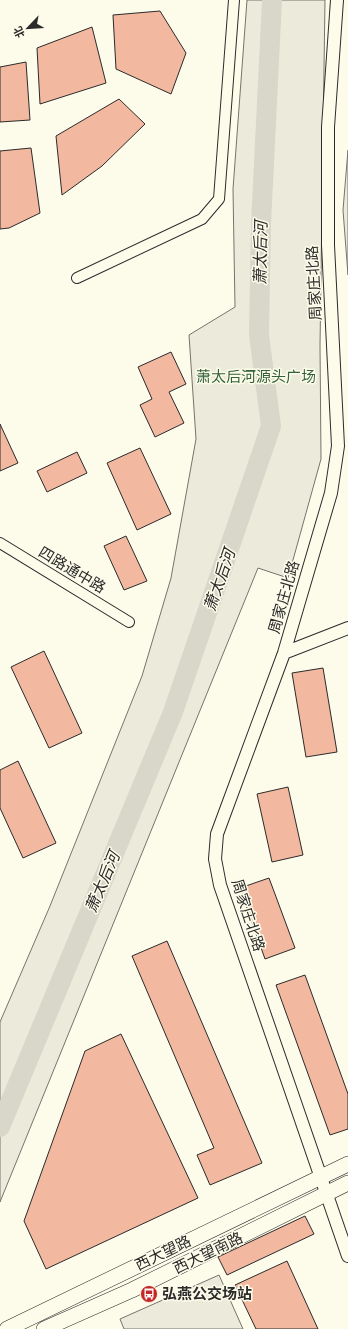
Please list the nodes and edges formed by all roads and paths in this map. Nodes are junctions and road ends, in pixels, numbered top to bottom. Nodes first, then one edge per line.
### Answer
1 (234, 0) edge
2 (337, 0) edge
3 (77, 278) dead end
4 (0, 543) edge
5 (128, 622) dead end
6 (348, 628) edge
7 (284, 653) junction
8 (348, 1164) edge
9 (320, 1177) junction
10 (348, 1183) edge
11 (326, 1194) junction
12 (348, 1256) edge
13 (13, 1328) edge
14 (44, 1329) edge

1 - 3 street
2 - 7 street, 周家庄北路
4 - 5 street, 四路通中路
6 - 7 street
7 - 9 street, 周家庄北路
8 - 9 main road
9 - 11 street, 周家庄北路
9 - 13 main road, 西大望路
10 - 11 main road, 西大望南路
11 - 12 street, 周家庄北路
11 - 14 main road, 西大望南路

